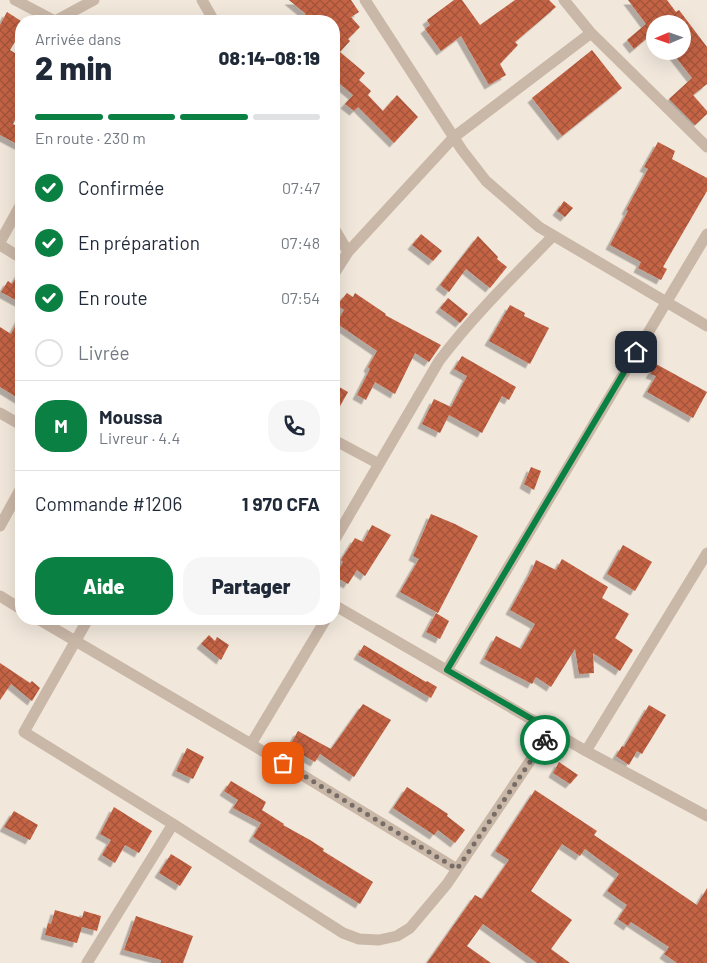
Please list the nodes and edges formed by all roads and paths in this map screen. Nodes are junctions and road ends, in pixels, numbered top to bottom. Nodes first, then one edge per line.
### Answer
1 (15, 0) edge
2 (94, 0) edge
3 (202, 0) edge
4 (365, 0) edge
5 (564, 0) edge
6 (44, 15) edge
7 (66, 15) edge
8 (211, 15) edge
9 (591, 33) junction
10 (454, 136) junction
11 (707, 147) edge
12 (15, 215) edge
13 (707, 234) edge
14 (553, 236) junction
15 (340, 238) edge
16 (0, 243) edge
17 (348, 252) junction
18 (15, 254) edge
19 (340, 265) edge
20 (666, 302) junction
21 (707, 326) edge
22 (0, 413) edge
23 (15, 422) edge
24 (340, 443) edge
25 (379, 464) junction
26 (15, 499) edge
27 (0, 526) edge
28 (340, 531) edge
29 (707, 553) edge
30 (0, 596) edge
31 (15, 605) edge
32 (340, 608) edge
33 (48, 625) edge
34 (84, 625) edge
35 (322, 625) edge
36 (75, 641) junction
37 (447, 670) junction
38 (551, 730) junction
39 (251, 744) junction
40 (586, 751) junction
41 (707, 816) edge
42 (173, 824) junction
43 (457, 869) junction
44 (87, 963) edge

1 - 6 street
2 - 7 street
3 - 8 street
4 - 10 street
5 - 9 street
9 - 10 street
9 - 11 street
10 - 14 street
10 - 17 street
12 - 16 street
13 - 20 street
14 - 20 street
14 - 25 street
15 - 17 street
16 - 18 street
17 - 19 street
20 - 21 street
20 - 37 street
22 - 23 street
24 - 25 street
25 - 28 street
26 - 27 street
29 - 40 street
30 - 31 street
32 - 37 street
33 - 36 street
34 - 36 street
35 - 39 street
36 - 39 street
36 - 42 street
37 - 38 street
38 - 40 street
38 - 43 street
39 - 43 street
40 - 41 street
42 - 43 street
42 - 44 street

